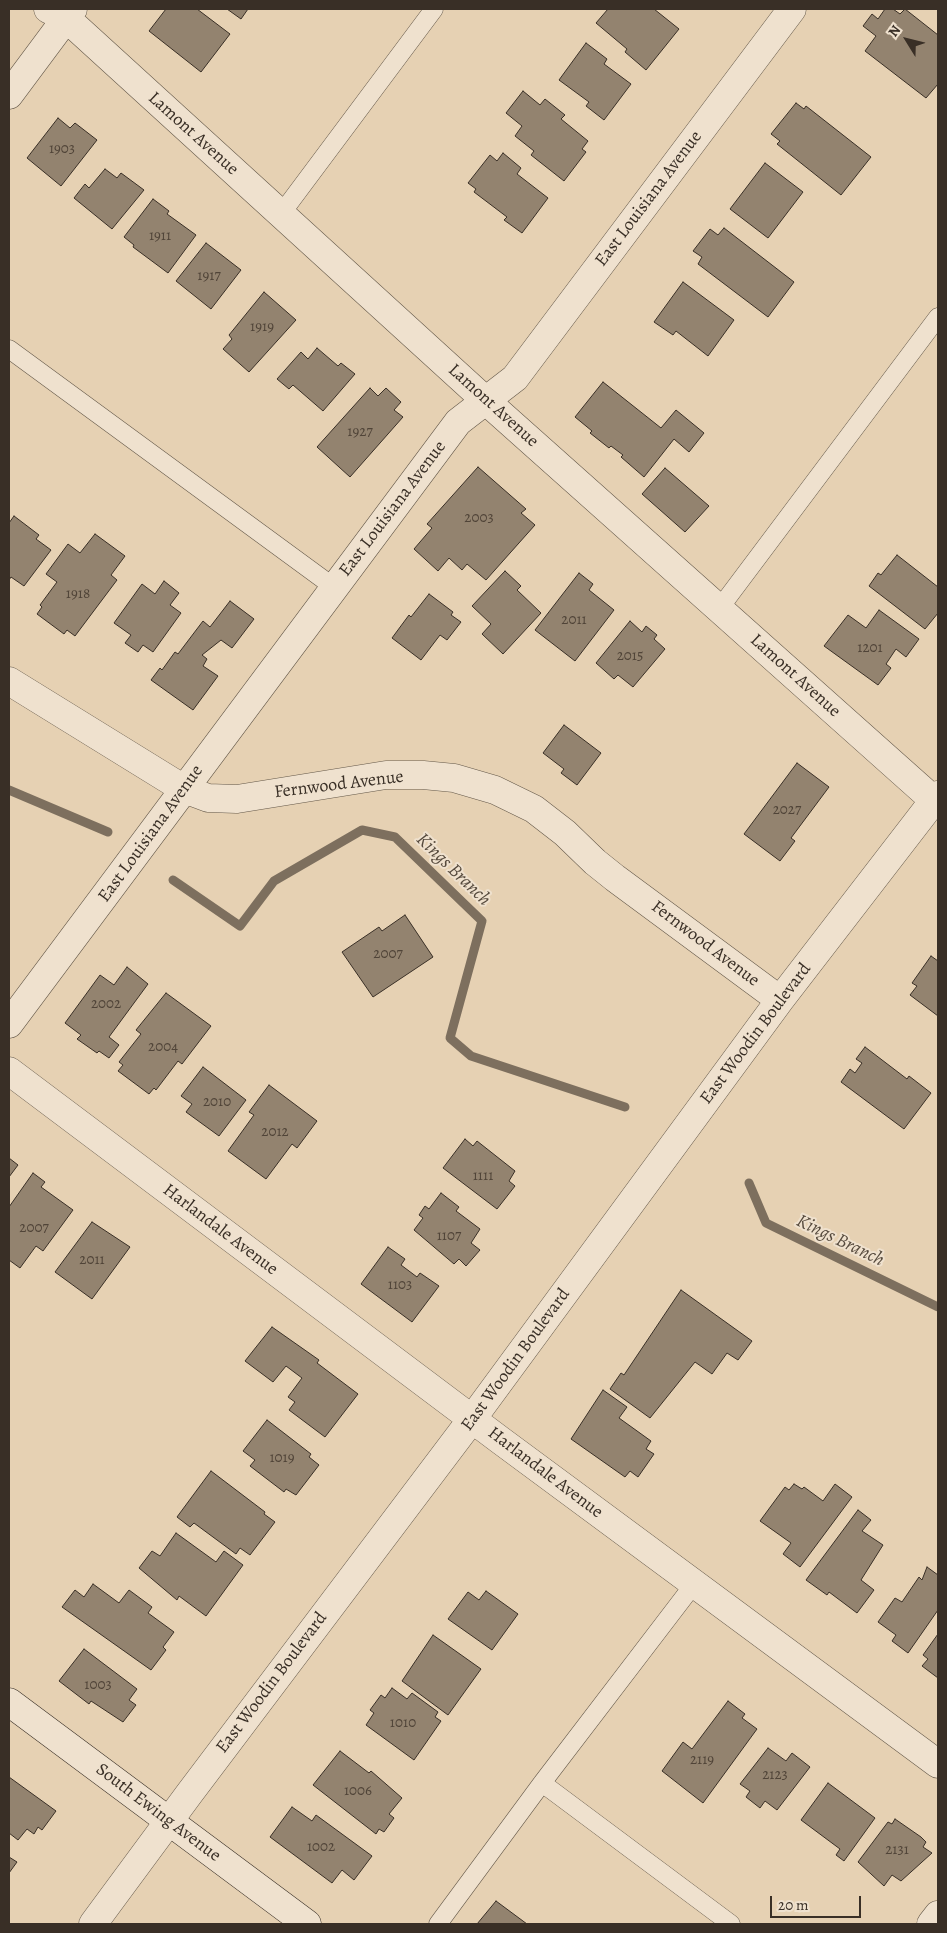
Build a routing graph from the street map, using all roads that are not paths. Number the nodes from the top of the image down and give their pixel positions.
1 (434, 9) edge
2 (792, 9) edge
3 (62, 12) edge
4 (9, 95) edge
5 (281, 214) junction
6 (938, 317) edge
7 (9, 349) edge
8 (485, 400) junction
9 (335, 588) junction
10 (719, 609) junction
11 (9, 681) edge
12 (184, 789) junction
13 (937, 800) edge
14 (780, 1000) junction
15 (9, 1024) edge
16 (9, 1071) edge
17 (472, 1419) junction
18 (694, 1584) junction
19 (9, 1702) edge
20 (938, 1764) edge
21 (542, 1783) junction
22 (169, 1821) junction
23 (938, 1915) edge
24 (94, 1924) edge
25 (306, 1924) edge
26 (438, 1924) edge
27 (731, 1924) edge
28 (931, 1924) edge

1 - 5 lane
2 - 8 street, East Louisiana Avenue
3 - 4 street
3 - 5 street, Lamont Avenue
5 - 8 street, Lamont Avenue
6 - 10 lane
7 - 9 lane
8 - 9 street, East Louisiana Avenue
8 - 10 street, Lamont Avenue
9 - 12 street, East Louisiana Avenue
10 - 13 street, Lamont Avenue
11 - 12 street, Fernwood Avenue
12 - 14 street, Fernwood Avenue
12 - 15 street, East Louisiana Avenue
13 - 14 street, East Woodin Boulevard
14 - 17 street, East Woodin Boulevard
16 - 17 street, Harlandale Avenue
17 - 18 street, Harlandale Avenue
17 - 22 street, East Woodin Boulevard
18 - 20 street, Harlandale Avenue
18 - 21 lane
19 - 22 street, South Ewing Avenue
21 - 26 lane
21 - 27 lane
22 - 24 street, East Woodin Boulevard
22 - 25 street, South Ewing Avenue
23 - 28 street

